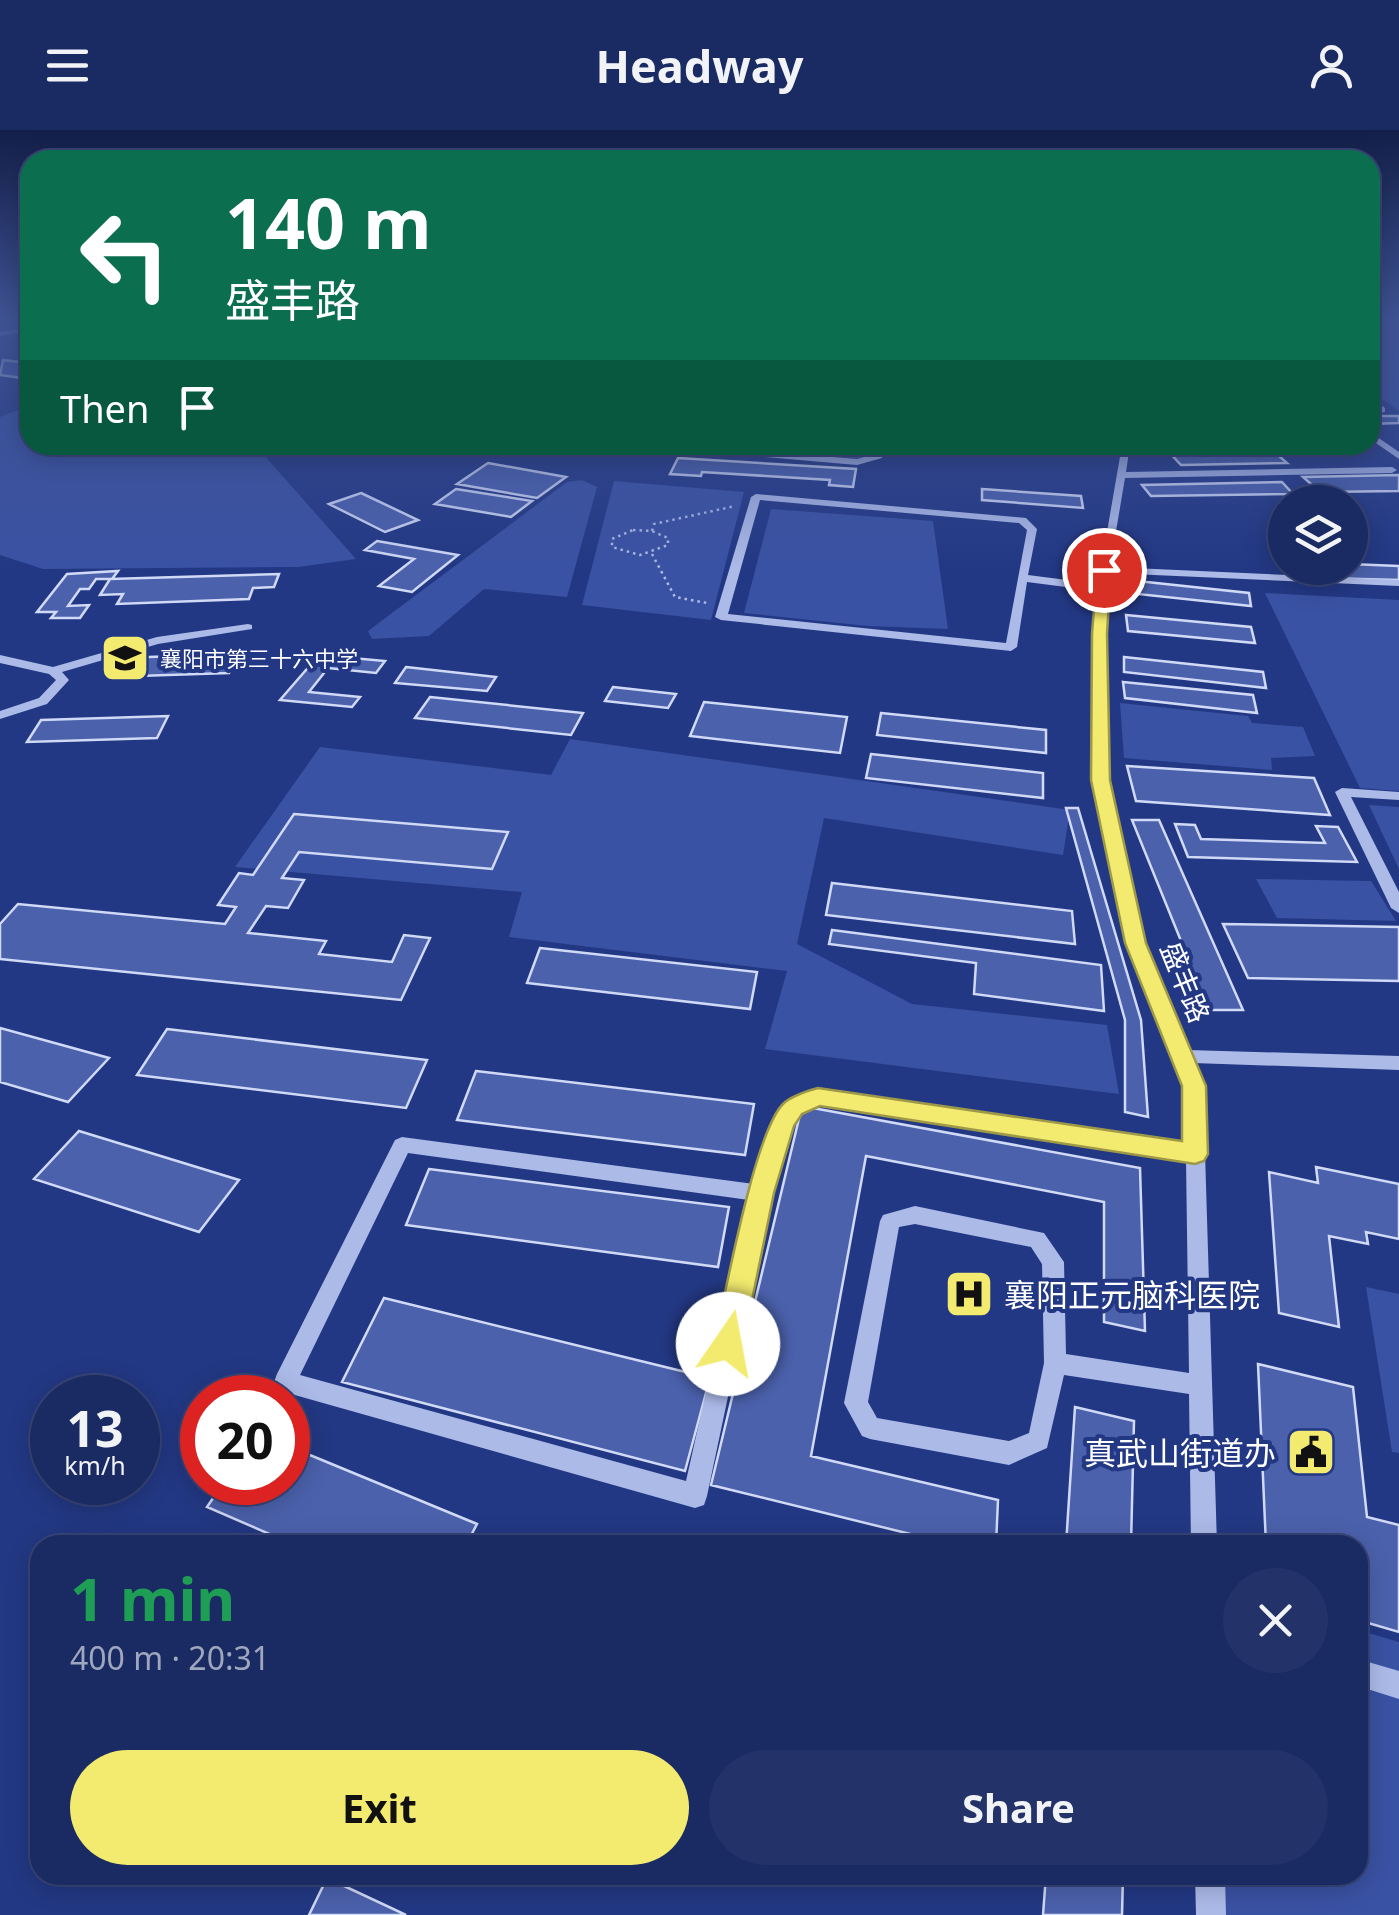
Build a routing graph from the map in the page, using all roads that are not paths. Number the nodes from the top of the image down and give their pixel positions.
1 (800, 455) edge
2 (879, 455) edge
3 (1124, 455) edge
4 (1392, 470) dead end
5 (1120, 475) junction
6 (1022, 578) junction
7 (1104, 579) junction
8 (1399, 583) edge
9 (248, 627) dead end
10 (0, 659) edge
11 (53, 670) junction
12 (0, 715) edge
13 (1399, 796) edge
14 (1399, 908) edge
15 (1182, 1056) junction
16 (1399, 1064) edge
17 (1195, 1154) junction
18 (761, 1193) junction
19 (1055, 1363) junction
20 (1200, 1386) junction
21 (1204, 1535) edge
22 (1368, 1676) edge
23 (1399, 1685) edge
24 (1210, 1885) edge
25 (1211, 1915) edge

1 - 2 street
3 - 5 street, 盛丰路
4 - 5 street
5 - 7 street, 盛丰路
6 - 6 street
6 - 7 street
7 - 8 street
7 - 15 street, 盛丰路
9 - 11 street
10 - 11 street
11 - 12 street
13 - 14 street
15 - 16 street
15 - 17 street, 盛丰路
17 - 18 street
17 - 20 street, 盛丰路
18 - 18 street
19 - 19 street
19 - 20 street
20 - 21 street, 盛丰路
22 - 23 street
24 - 25 street

